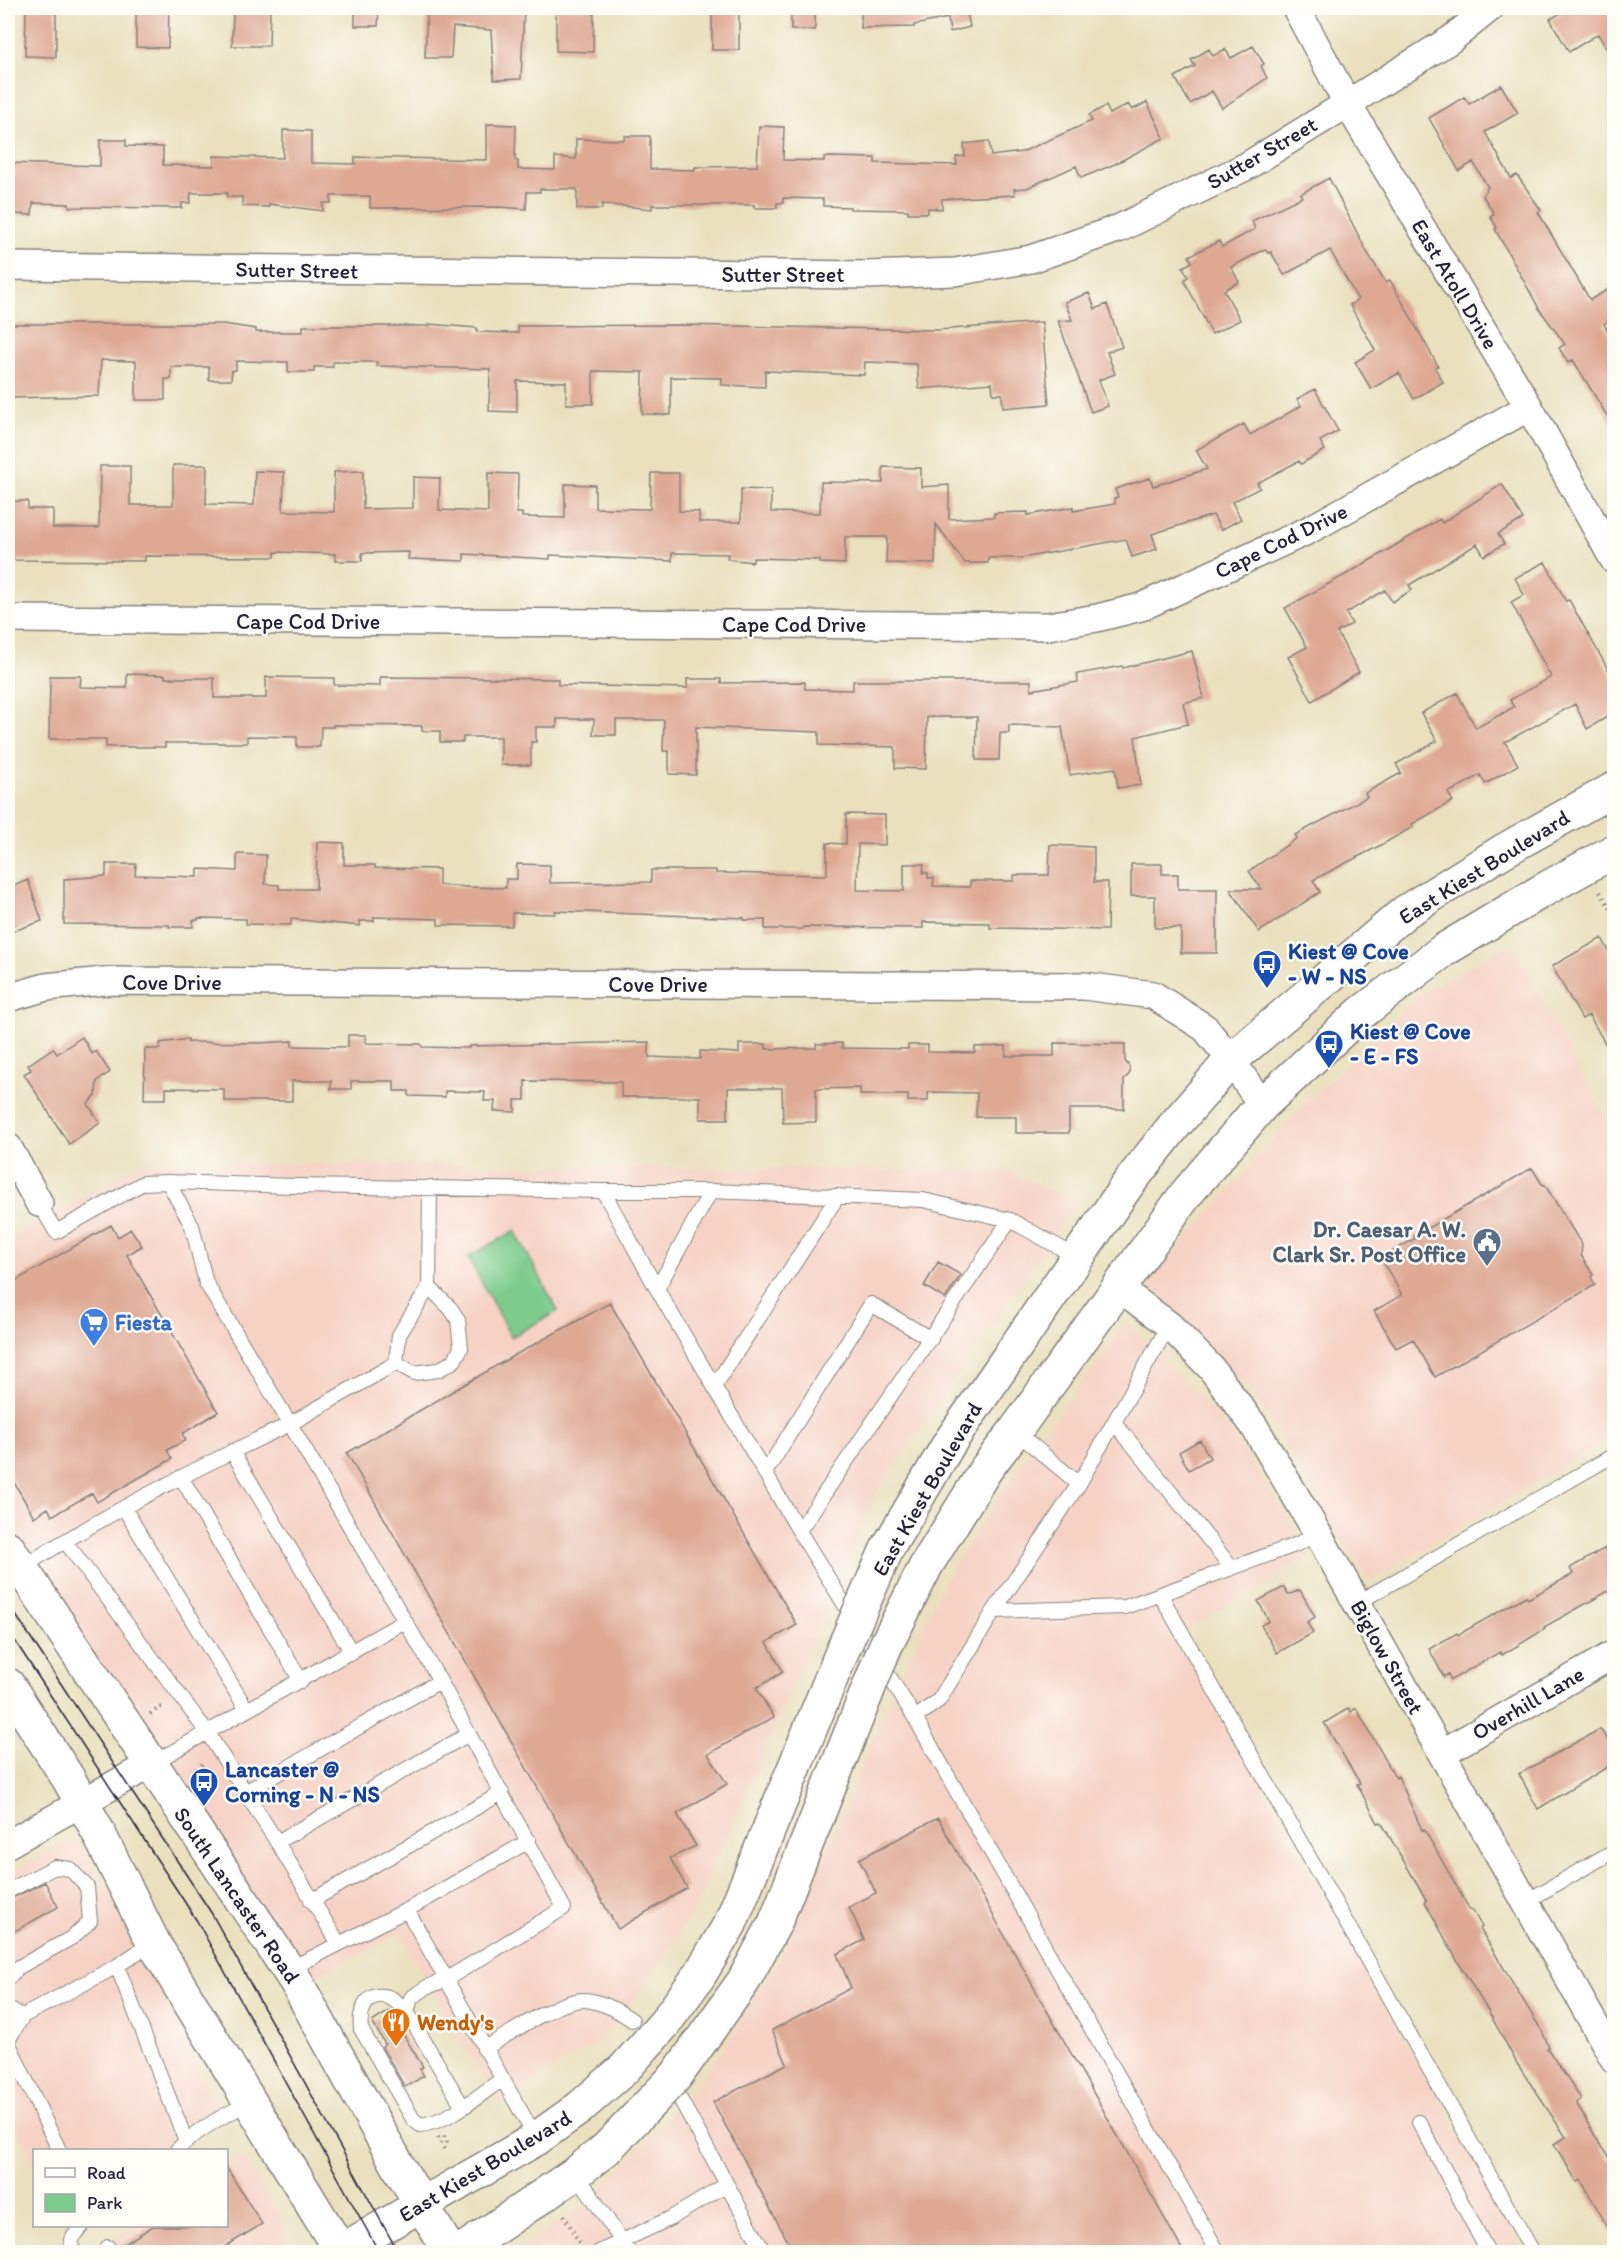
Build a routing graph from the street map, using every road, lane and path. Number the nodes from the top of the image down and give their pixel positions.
1 (1296, 8) edge
2 (1490, 8) edge
3 (1347, 103) junction
4 (8, 266) edge
5 (1529, 407) junction
6 (1614, 560) edge
7 (8, 620) edge
8 (1614, 789) edge
9 (1614, 851) edge
10 (1600, 892) dead end
11 (1614, 914) edge
12 (8, 998) edge
13 (1231, 1060) junction
14 (1262, 1105) junction
15 (8, 1147) edge
16 (168, 1182) junction
17 (430, 1187) junction
18 (603, 1191) junction
19 (711, 1191) junction
20 (838, 1196) junction
21 (39, 1203) joint
22 (1010, 1220) junction
23 (1077, 1257) junction
24 (429, 1287) junction
25 (1119, 1288) junction
26 (657, 1289) junction
27 (1169, 1325) junction
28 (931, 1339) junction
29 (396, 1363) junction
30 (714, 1387) junction
31 (1114, 1422) junction
32 (290, 1424) junction
33 (1015, 1431) junction
34 (232, 1451) junction
35 (1614, 1455) edge
36 (765, 1473) junction
37 (181, 1477) junction
38 (1079, 1484) junction
39 (124, 1508) junction
40 (799, 1531) junction
41 (1318, 1534) junction
42 (65, 1541) junction
43 (14, 1558) edge
44 (1232, 1568) junction
45 (1160, 1594) junction
46 (1357, 1603) junction
47 (994, 1611) junction
48 (405, 1622) junction
49 (352, 1653) junction
50 (1614, 1654) edge
51 (301, 1681) junction
52 (440, 1681) junction
53 (8, 1685) edge
54 (180, 1695) junction
55 (247, 1710) junction
56 (150, 1715) dead end
57 (915, 1718) junction
58 (207, 1732) junction
59 (469, 1734) junction
60 (219, 1752) junction
61 (1442, 1753) junction
62 (151, 1764) junction
63 (189, 1778) dead end
64 (244, 1792) junction
65 (502, 1793) junction
66 (82, 1803) junction
67 (529, 1841) junction
68 (277, 1842) junction
69 (8, 1844) edge
70 (1614, 1851) edge
71 (8, 1891) edge
72 (311, 1901) junction
73 (1525, 1902) junction
74 (407, 1910) junction
75 (153, 1942) junction
76 (339, 1944) junction
77 (117, 1966) junction
78 (288, 1970) junction
79 (8, 1978) edge
80 (445, 1980) junction
81 (8, 2008) edge
82 (407, 2012) junction
83 (23, 2016) junction
84 (632, 2020) dead end
85 (8, 2041) edge
86 (484, 2049) junction
87 (1613, 2053) edge
88 (501, 2080) junction
89 (679, 2097) dead end
90 (251, 2102) junction
91 (463, 2107) junction
92 (1419, 2122) dead end
93 (537, 2139) junction
94 (182, 2146) edge
95 (58, 2149) edge
96 (576, 2174) junction
97 (726, 2185) junction
98 (423, 2205) junction
99 (564, 2215) dead end
100 (81, 2227) edge
101 (625, 2247) edge
102 (340, 2252) edge
103 (74, 2253) edge
104 (450, 2253) edge
105 (460, 2253) edge
106 (584, 2253) edge
107 (599, 2253) edge
108 (764, 2253) edge
109 (1218, 2253) edge
110 (1488, 2253) edge
111 (1533, 2253) edge

1 - 3 street, East Atoll Drive
2 - 3 street, Sutter Street
3 - 4 street, Sutter Street
3 - 5 street, East Atoll Drive
5 - 6 street, East Atoll Drive
5 - 7 street, Cape Cod Drive
8 - 13 main road, East Kiest Boulevard
9 - 14 main road, East Kiest Boulevard
10 - 11 path
12 - 13 street, Cove Drive
13 - 14 street, Cove Drive
13 - 23 main road, East Kiest Boulevard
14 - 25 main road, East Kiest Boulevard
15 - 21 street
16 - 17 lane
16 - 21 lane
16 - 32 lane
17 - 18 lane
17 - 24 lane
18 - 19 lane
18 - 26 lane
19 - 20 lane
19 - 26 lane
20 - 22 lane
20 - 30 lane
22 - 23 lane
22 - 28 lane
23 - 25 main road
23 - 93 main road, East Kiest Boulevard, bridge
24 - 29 lane
24 - 29 lane
25 - 27 street, Biglow Street
25 - 33 main road, East Kiest Boulevard
26 - 30 lane
27 - 31 lane
27 - 41 street, Biglow Street
28 - 36 lane
28 - 40 lane
29 - 32 lane
30 - 36 lane
31 - 38 lane
31 - 44 lane
32 - 34 lane
32 - 48 lane
33 - 38 lane
33 - 96 main road, East Kiest Boulevard, bridge
34 - 37 lane
34 - 49 lane
35 - 46 lane
36 - 40 lane
37 - 39 lane
37 - 51 lane
38 - 47 lane
39 - 42 lane
39 - 55 lane
40 - 57 lane
41 - 44 lane
41 - 46 street, Biglow Street
42 - 43 lane
42 - 54 lane
43 - 62 main road, South Lancaster Road
44 - 45 lane
45 - 47 lane
45 - 111 lane
46 - 61 street, Biglow Street
47 - 57 lane
48 - 49 lane
48 - 52 lane
49 - 51 lane
50 - 61 street, Overhill Lane
51 - 55 lane
52 - 59 lane
52 - 64 lane
53 - 66 main road
54 - 56 path
54 - 58 lane
55 - 58 lane
57 - 109 lane
58 - 60 lane
58 - 62 lane
59 - 65 lane
59 - 68 lane
60 - 63 path
60 - 64 lane
61 - 73 street, Biglow Street
62 - 66 street
62 - 78 main road, South Lancaster Road
64 - 68 lane
65 - 67 lane
65 - 72 lane
66 - 69 street
66 - 75 main road
67 - 74 lane
67 - 80 lane
68 - 72 lane
70 - 73 lane
71 - 79 lane
72 - 76 lane
73 - 87 street, Biglow Street
74 - 76 lane
74 - 80 lane
75 - 77 lane
75 - 90 main road
76 - 78 lane
77 - 83 lane
77 - 94 lane
78 - 98 main road, South Lancaster Road
80 - 82 lane
80 - 86 lane
81 - 83 lane
82 - 91 lane
82 - 91 lane
83 - 85 lane
84 - 86 lane
85 - 95 lane
86 - 88 lane
88 - 91 lane
88 - 93 lane
89 - 97 lane
90 - 94 lane
90 - 102 main road
92 - 110 lane
93 - 98 main road, East Kiest Boulevard
96 - 101 lane
96 - 105 main road, East Kiest Boulevard
97 - 101 lane
97 - 108 lane
98 - 102 main road, East Kiest Boulevard
98 - 104 main road, South Lancaster Road
99 - 106 path
100 - 103 lane
101 - 107 lane

